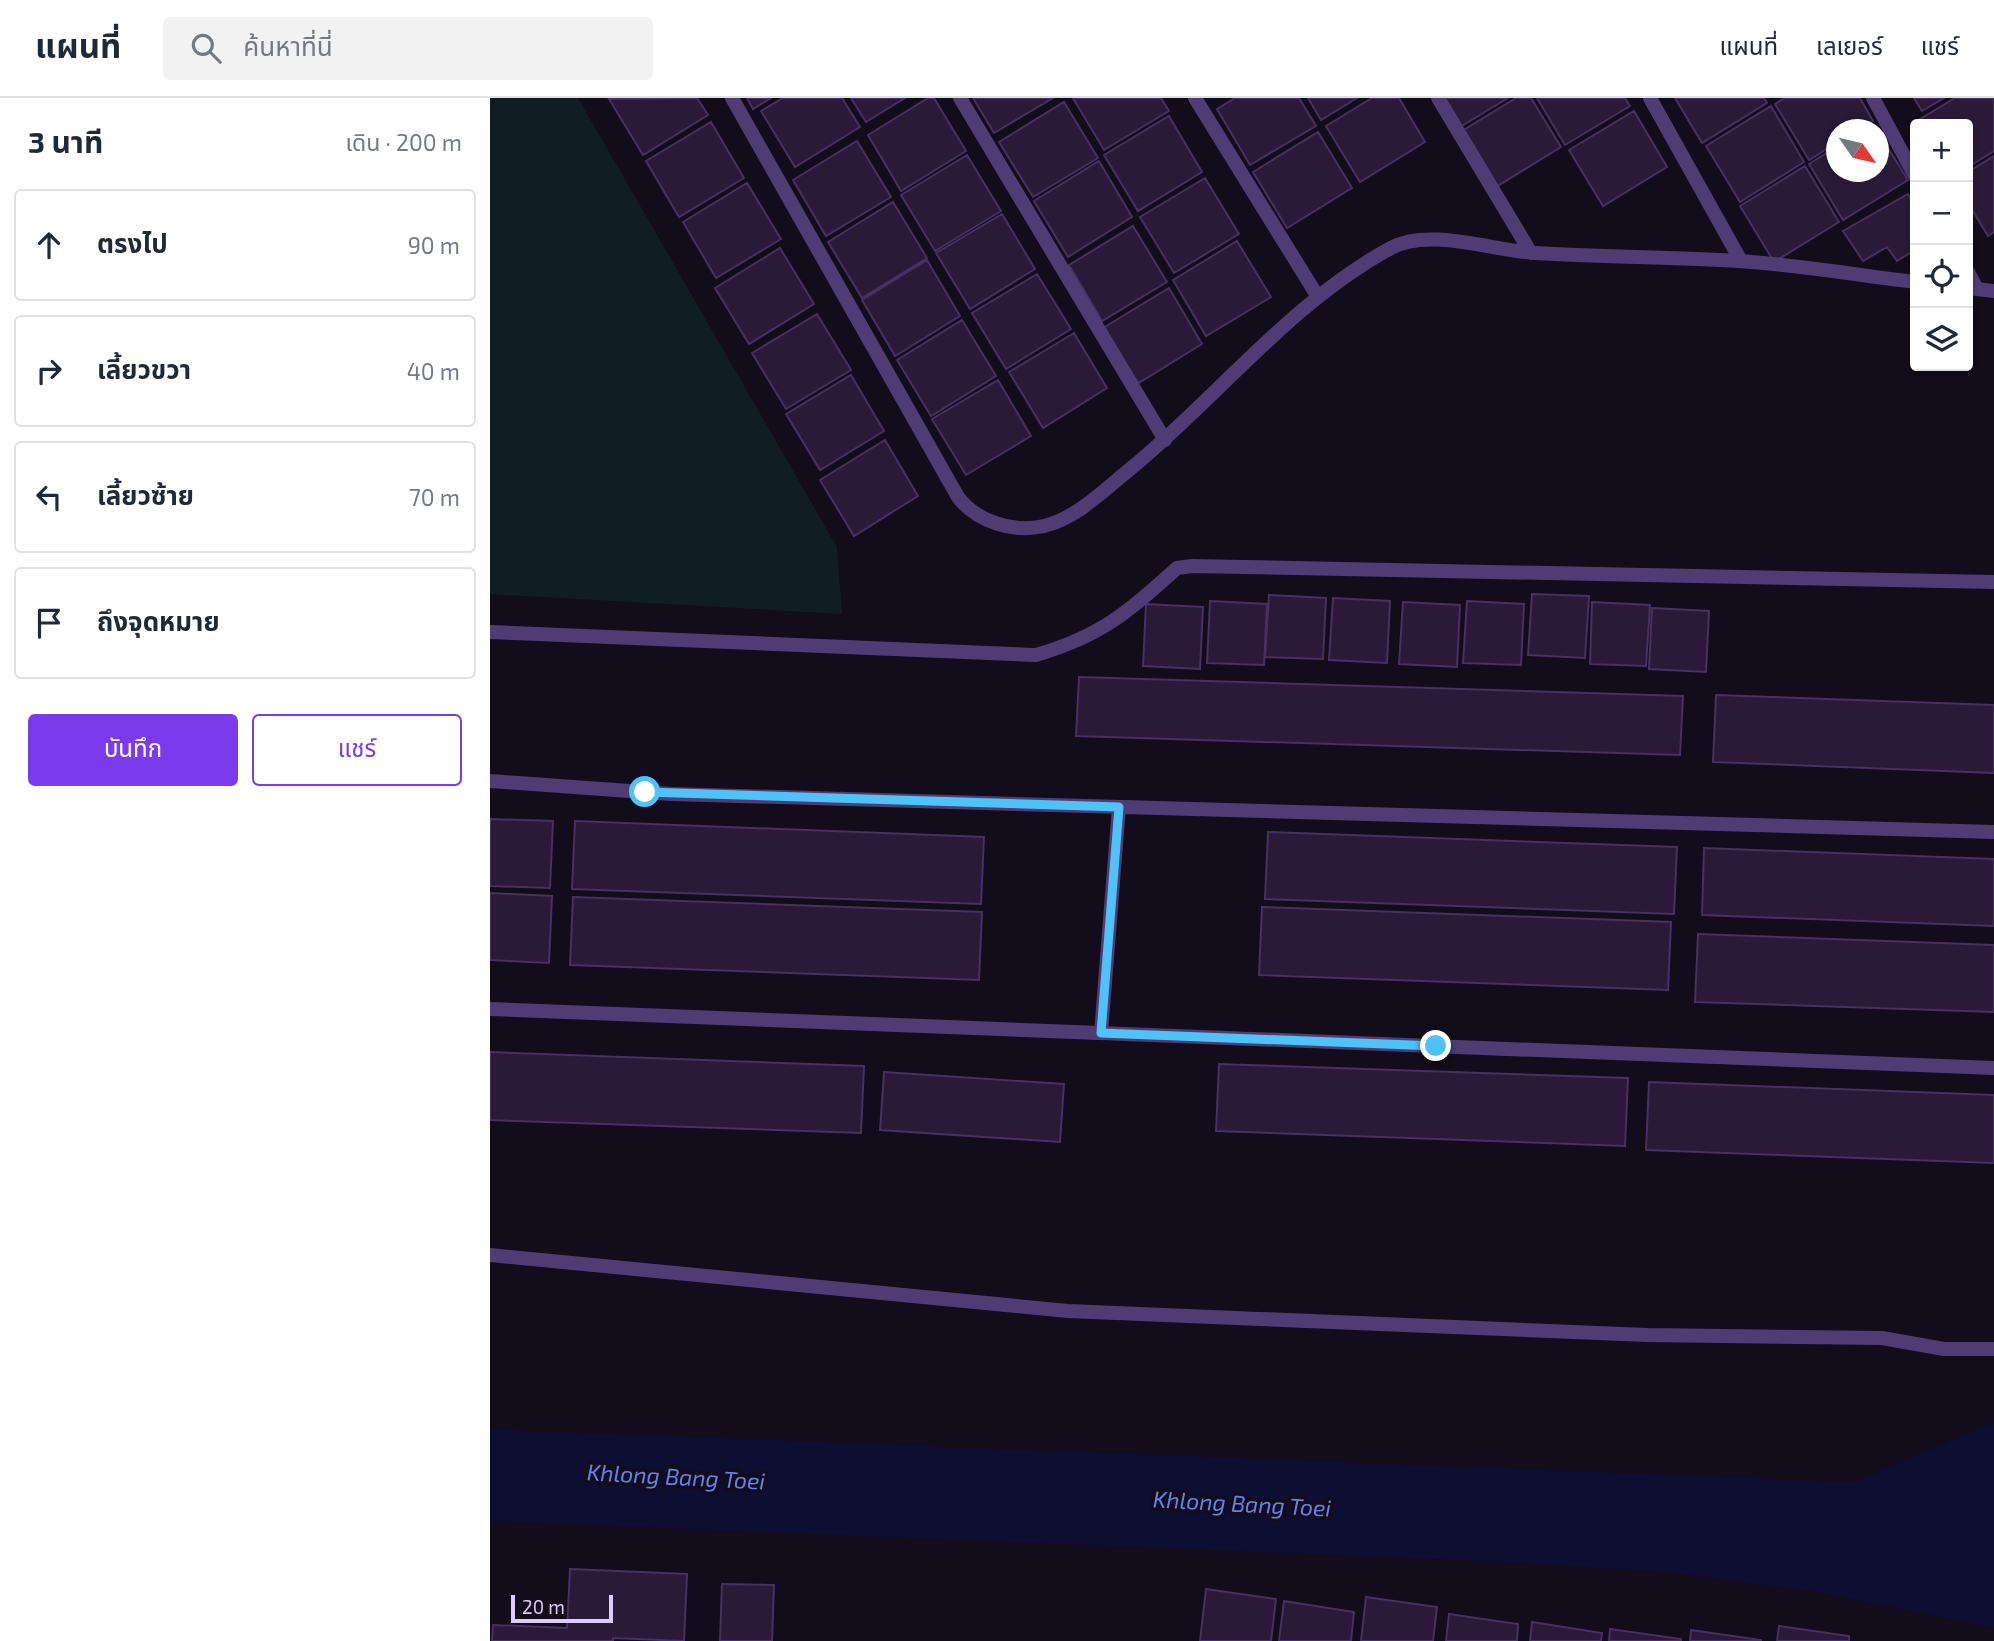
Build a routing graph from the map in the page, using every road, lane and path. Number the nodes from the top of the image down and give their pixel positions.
1 (732, 98) edge
2 (960, 98) edge
3 (1195, 98) edge
4 (1438, 98) edge
5 (1650, 98) edge
6 (1873, 98) edge
7 (1910, 167) edge
8 (1531, 253) junction
9 (1741, 261) junction
10 (1910, 281) edge
11 (1973, 288) edge
12 (1994, 291) edge
13 (1318, 297) junction
14 (1165, 440) junction
15 (1994, 582) edge
16 (490, 632) edge
17 (490, 782) edge
18 (1119, 807) junction
19 (1994, 832) edge
20 (490, 1009) edge
21 (1101, 1033) junction
22 (1994, 1068) edge
23 (490, 1255) edge
24 (1994, 1349) edge

1 - 14 street
2 - 14 street
3 - 13 street
4 - 8 street
5 - 9 street
6 - 7 street
8 - 9 street
8 - 13 street
9 - 10 street
11 - 12 street
13 - 14 street
15 - 16 street
17 - 18 street
18 - 19 street
18 - 21 street
20 - 21 street
21 - 22 street
23 - 24 street

